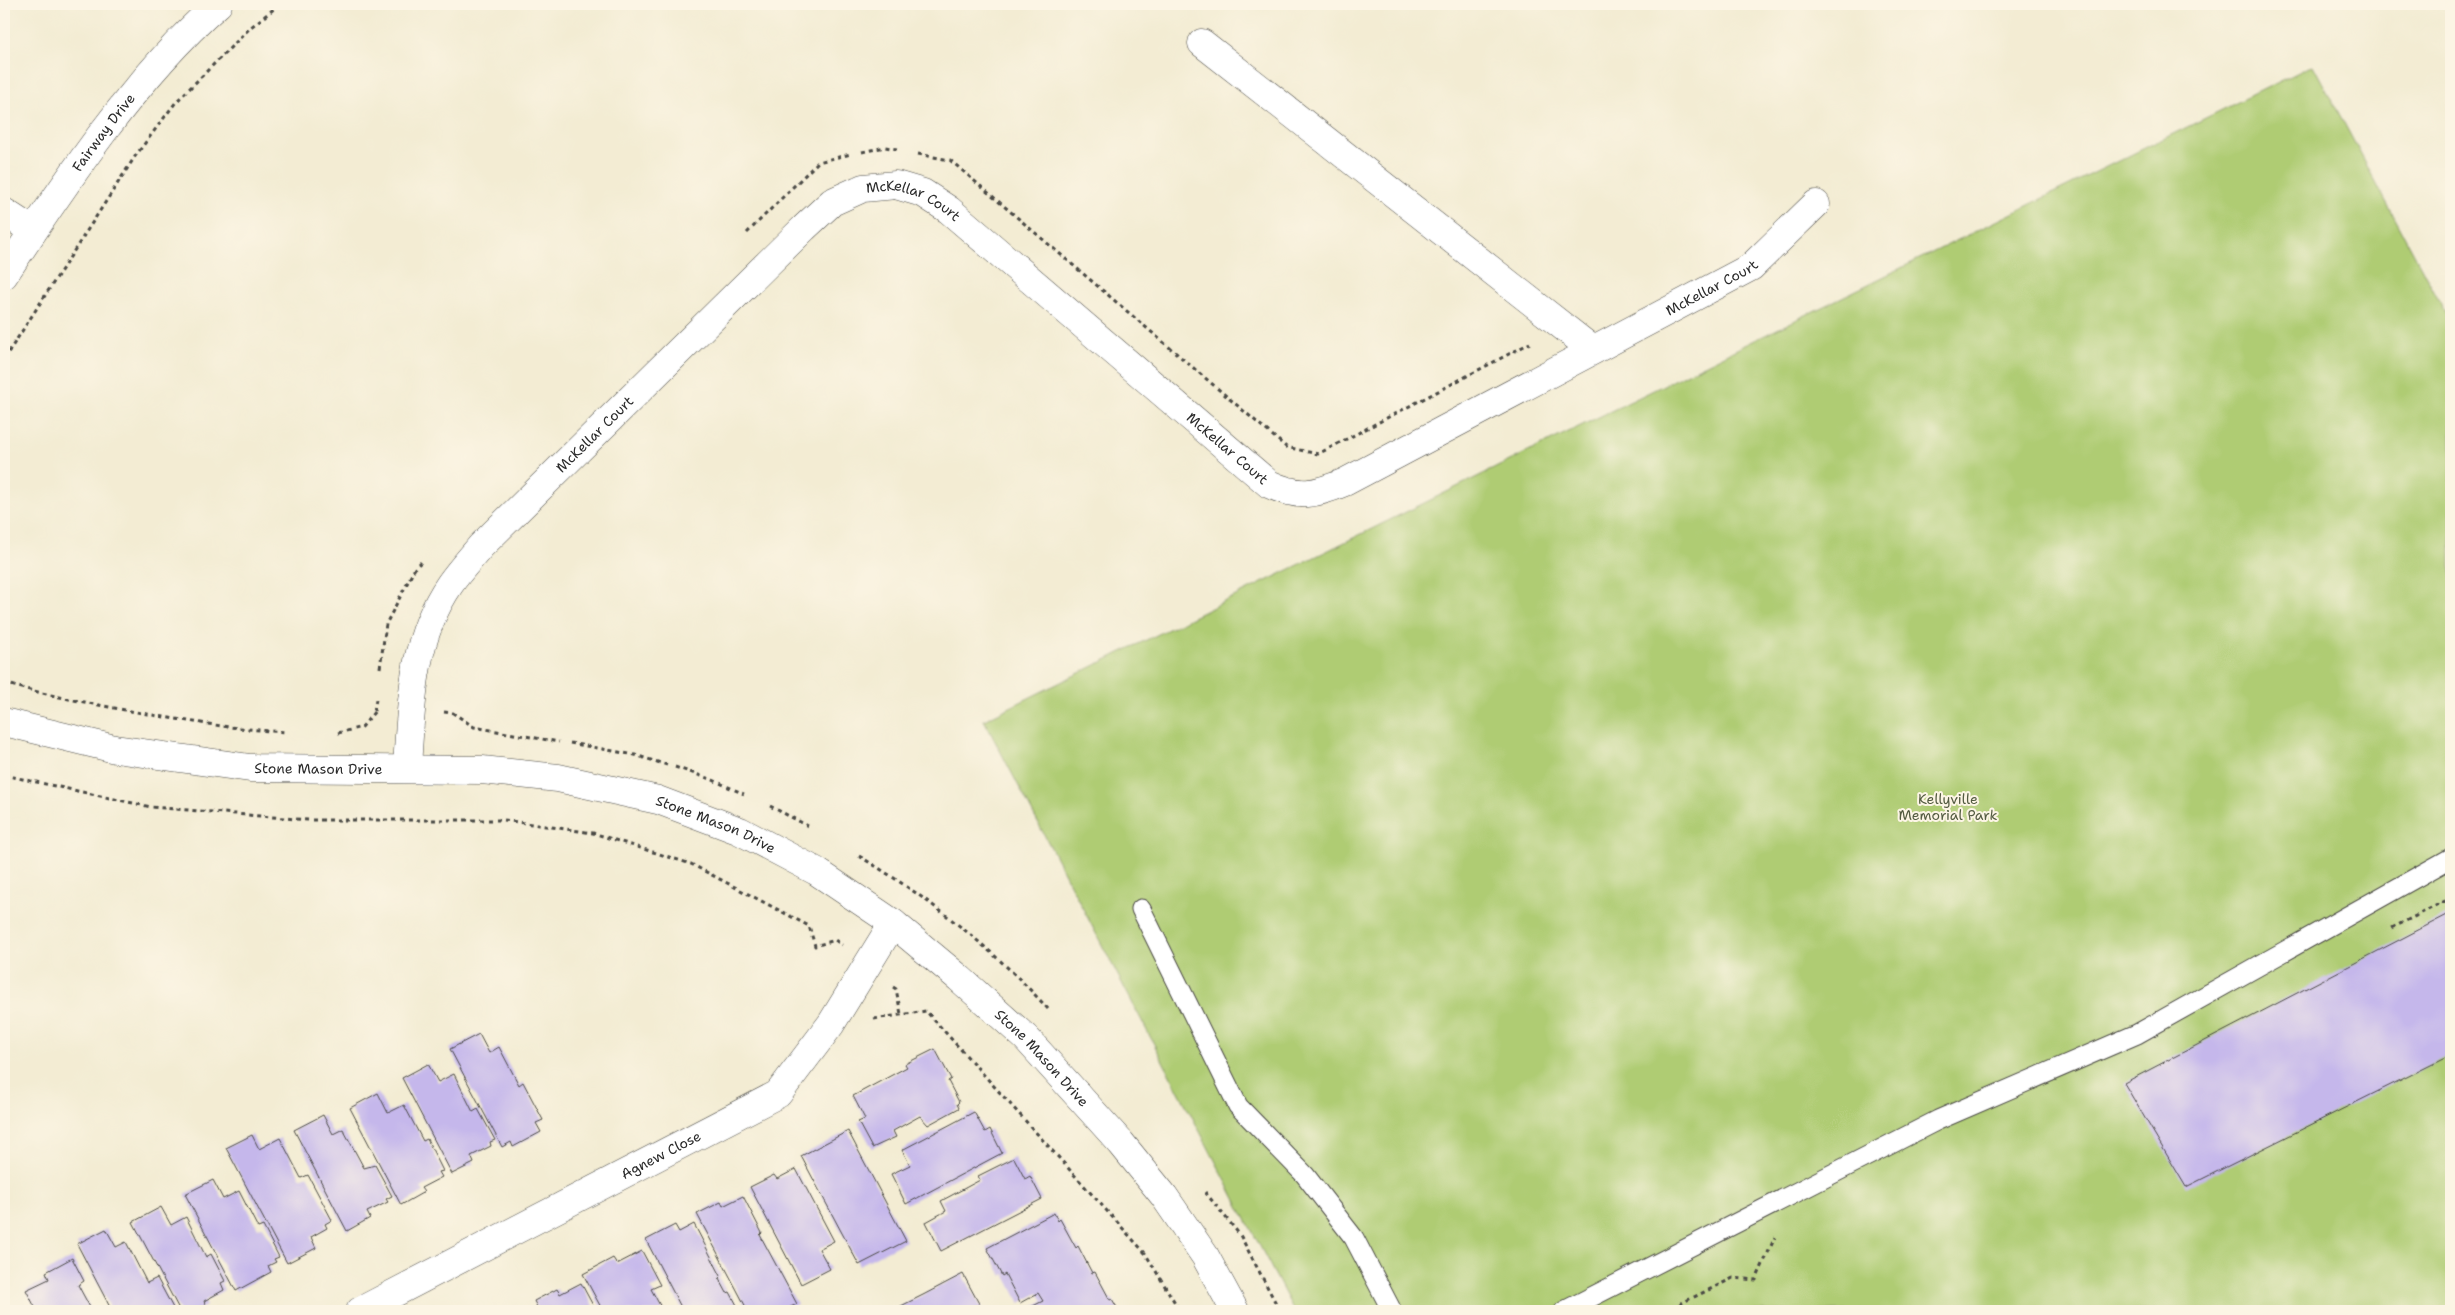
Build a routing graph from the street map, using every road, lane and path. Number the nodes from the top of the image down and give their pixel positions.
1 (218, 4) edge
2 (280, 4) edge
3 (1202, 43) dead end
4 (903, 150) dead end
5 (912, 152) dead end
6 (1816, 204) dead end
7 (4, 212) edge
8 (33, 231) junction
9 (741, 239) dead end
10 (4, 274) edge
11 (1562, 326) junction
12 (1592, 350) junction
13 (4, 359) edge
14 (422, 561) dead end
15 (379, 672) dead end
16 (4, 683) edge
17 (376, 692) dead end
18 (411, 708) junction
19 (374, 711) junction
20 (4, 722) edge
21 (294, 732) dead end
22 (330, 734) dead end
23 (408, 768) junction
24 (4, 775) edge
25 (747, 795) dead end
26 (764, 803) dead end
27 (814, 829) dead end
28 (855, 854) dead end
29 (2451, 858) edge
30 (1141, 910) dead end
31 (893, 923) junction
32 (867, 966) junction
33 (901, 1014) junction
34 (1056, 1017) dead end
35 (869, 1026) dead end
36 (1201, 1186) dead end
37 (360, 1311) edge
38 (1180, 1311) edge
39 (1235, 1311) edge
40 (1280, 1311) edge
41 (1392, 1311) edge
42 (1564, 1311) edge

1 - 8 street, Fairway Drive
2 - 13 path
3 - 11 street
4 - 9 path
5 - 11 path
6 - 12 street, McKellar Court
7 - 8 street
8 - 10 street, Fairway Drive
11 - 12 street
12 - 18 street, McKellar Court
14 - 15 path
16 - 21 path
17 - 19 path
18 - 19 path
18 - 23 street, McKellar Court
18 - 25 path
19 - 22 path
20 - 23 street, Stone Mason Drive
23 - 31 street, Stone Mason Drive
24 - 32 path
26 - 27 path
28 - 34 path
29 - 42 lane
30 - 41 lane
31 - 32 street, Agnew Close
31 - 39 street, Stone Mason Drive
32 - 33 path
32 - 37 street, Agnew Close
33 - 35 path
33 - 38 path
36 - 40 path

